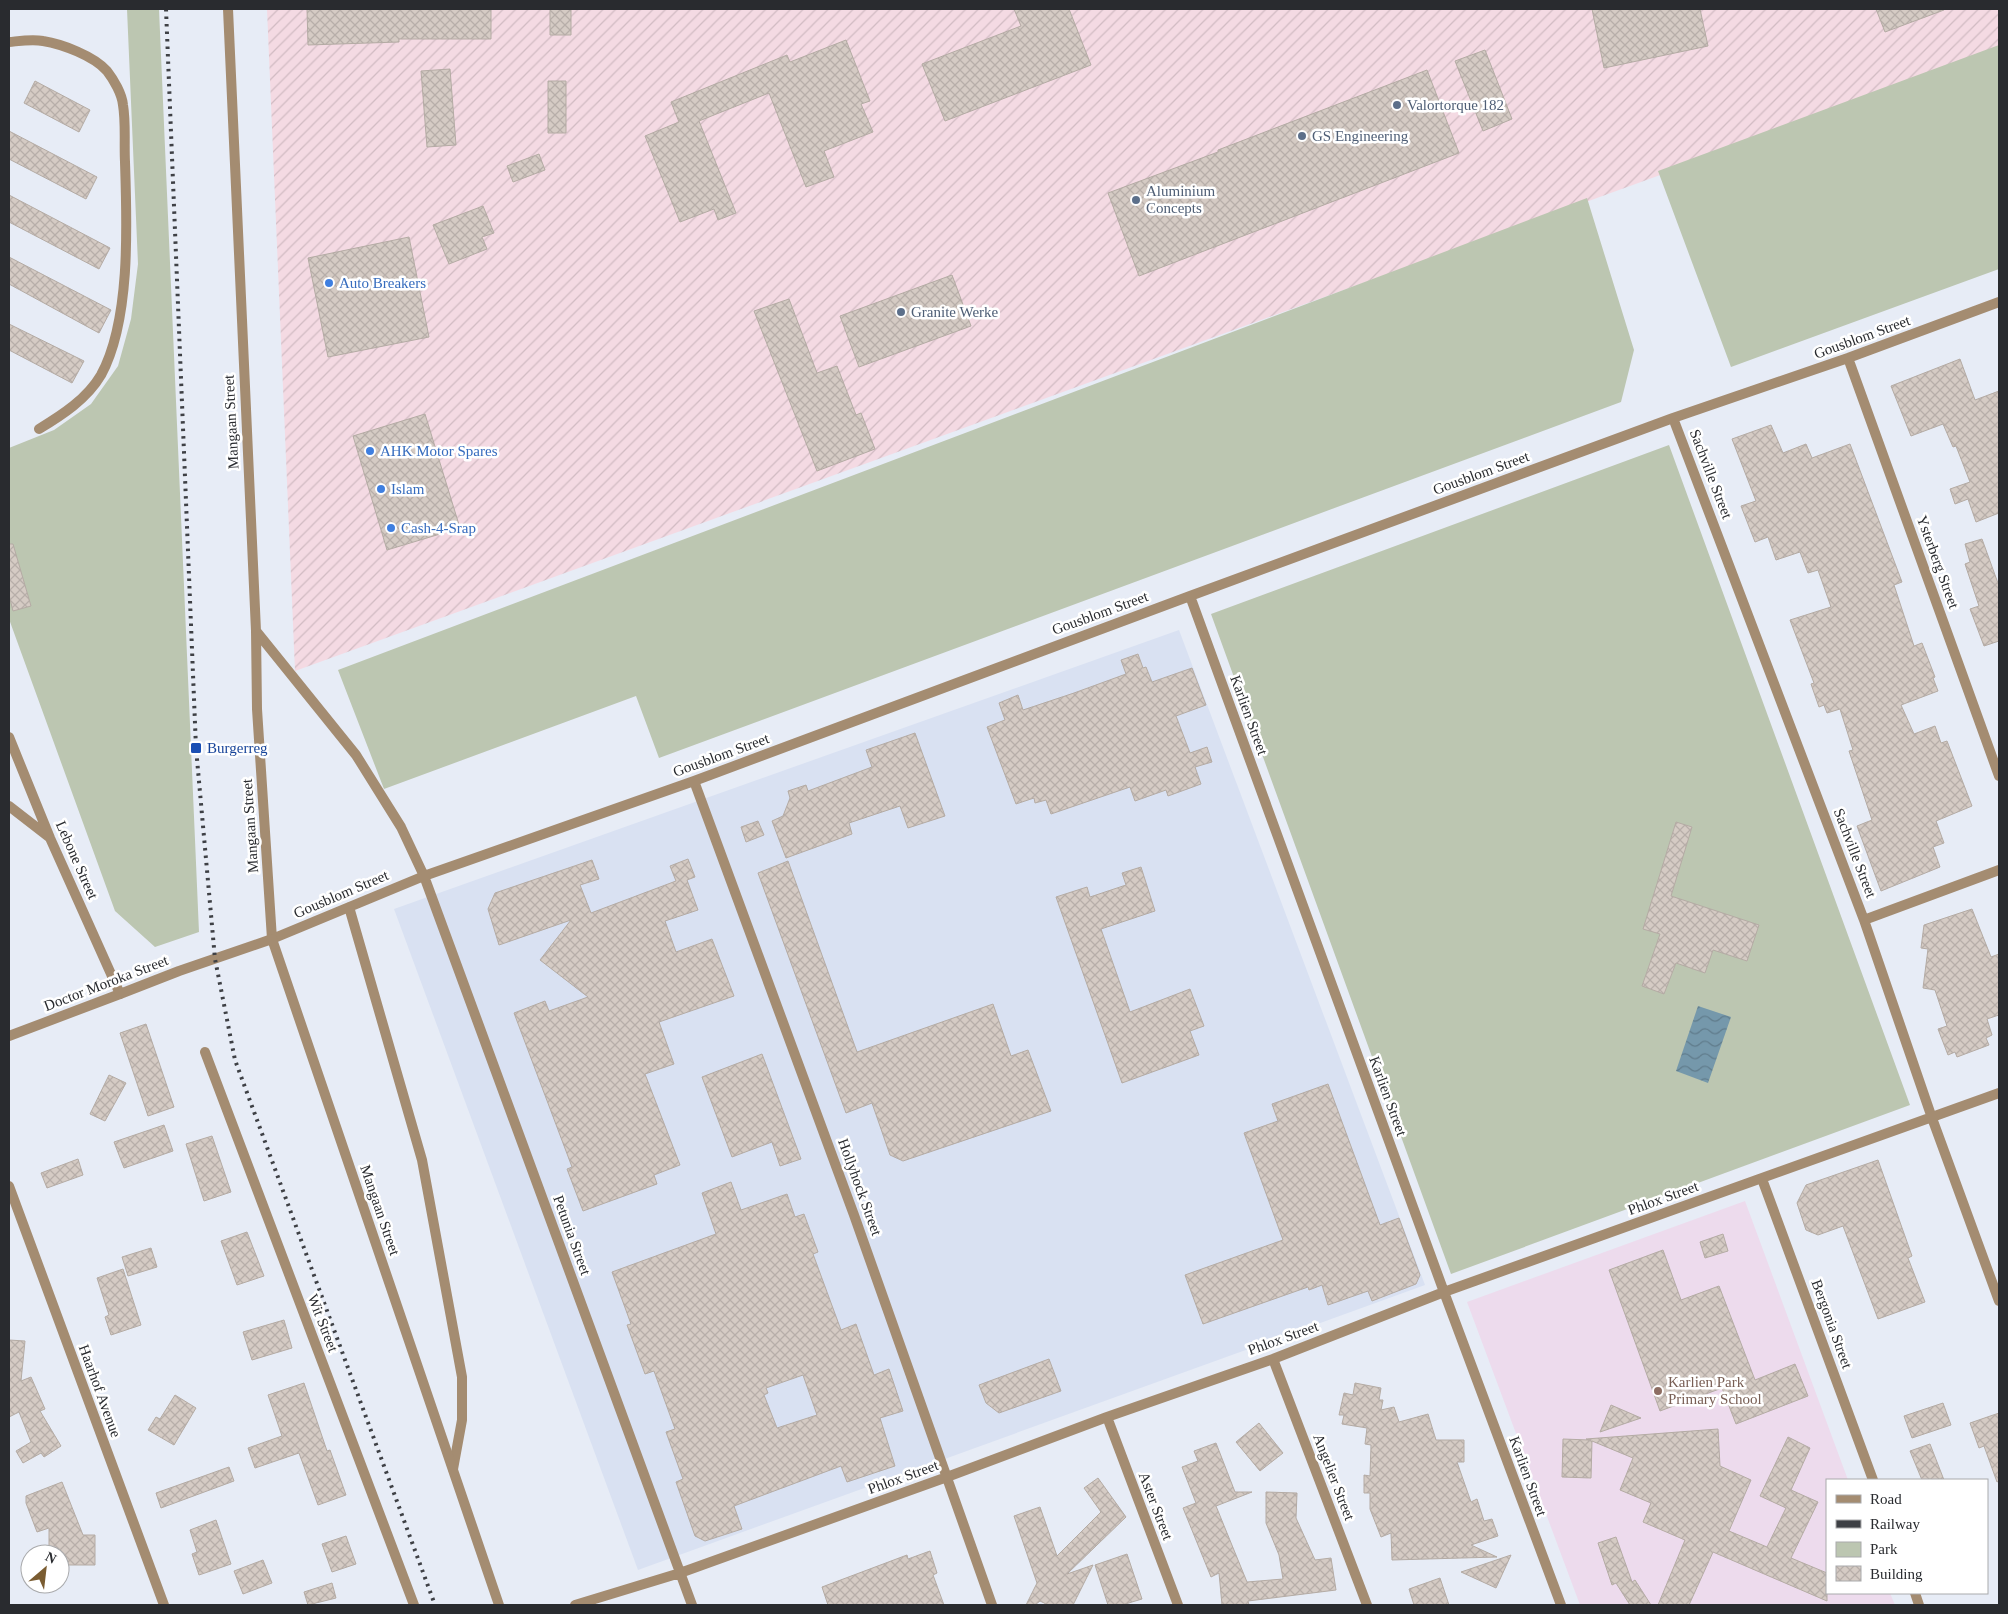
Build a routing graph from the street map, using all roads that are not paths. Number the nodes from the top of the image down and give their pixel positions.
1 (228, 9) edge
2 (9, 42) edge
3 (1999, 302) edge
4 (1848, 358) junction
5 (1673, 418) junction
6 (39, 429) dead end
7 (1190, 596) junction
8 (256, 631) junction
9 (9, 737) edge
10 (11, 749) edge
11 (1999, 776) edge
12 (694, 781) junction
13 (9, 806) edge
14 (50, 838) junction
15 (1999, 870) edge
16 (424, 876) junction
17 (349, 907) junction
18 (1864, 920) junction
19 (272, 939) junction
20 (215, 959) joint
21 (120, 994) junction
22 (9, 1036) edge
23 (205, 1052) dead end
24 (1999, 1093) edge
25 (1932, 1118) junction
26 (1762, 1178) junction
27 (9, 1186) edge
28 (1444, 1292) junction
29 (1999, 1301) edge
30 (1273, 1359) junction
31 (1107, 1417) junction
32 (453, 1469) junction
33 (947, 1477) junction
34 (1873, 1479) edge
35 (680, 1573) junction
36 (164, 1605) edge
37 (414, 1605) edge
38 (500, 1605) edge
39 (575, 1605) edge
40 (692, 1605) edge
41 (992, 1605) edge
42 (1178, 1605) edge
43 (1367, 1605) edge
44 (1561, 1605) edge

1 - 8 street, Mangaan Street
2 - 6 street
3 - 4 street, Gousblom Street
4 - 5 street, Gousblom Street
4 - 11 street, Ysterberg Street
5 - 7 street, Gousblom Street
5 - 18 street, Sachville Street
7 - 12 street, Gousblom Street
7 - 28 street, Karlien Street
8 - 16 street, Petunia Street
8 - 19 street, Mangaan Street
9 - 10 street, Lebone Street
10 - 14 street, Lebone Street
12 - 16 street, Gousblom Street
12 - 33 street, Hollyhock Street
13 - 14 street
14 - 21 street, Lebone Street
15 - 18 street
16 - 17 street, Gousblom Street
16 - 35 street, Petunia Street
17 - 19 street, Gousblom Street
17 - 32 street
18 - 25 street, Sachville Street
19 - 20 street, Gousblom Street
19 - 32 street, Mangaan Street
20 - 21 street, Doctor Moroka Street
21 - 22 street, Doctor Moroka Street
23 - 37 street, Wit Street
24 - 25 street, Phlox Street
25 - 26 street, Phlox Street
25 - 29 street, Sachville Street
26 - 28 street, Phlox Street
26 - 34 street, Bergonia Street
27 - 36 street, Haarhof Avenue
28 - 30 street, Phlox Street
28 - 44 street, Karlien Street
30 - 31 street, Phlox Street
30 - 43 street, Angelier Street
31 - 33 street, Phlox Street
31 - 42 street, Aster Street
32 - 38 street, Mangaan Street
33 - 35 street, Phlox Street
33 - 41 street, Hollyhock Street
35 - 39 street, Phlox Street
35 - 40 street, Petunia Street

